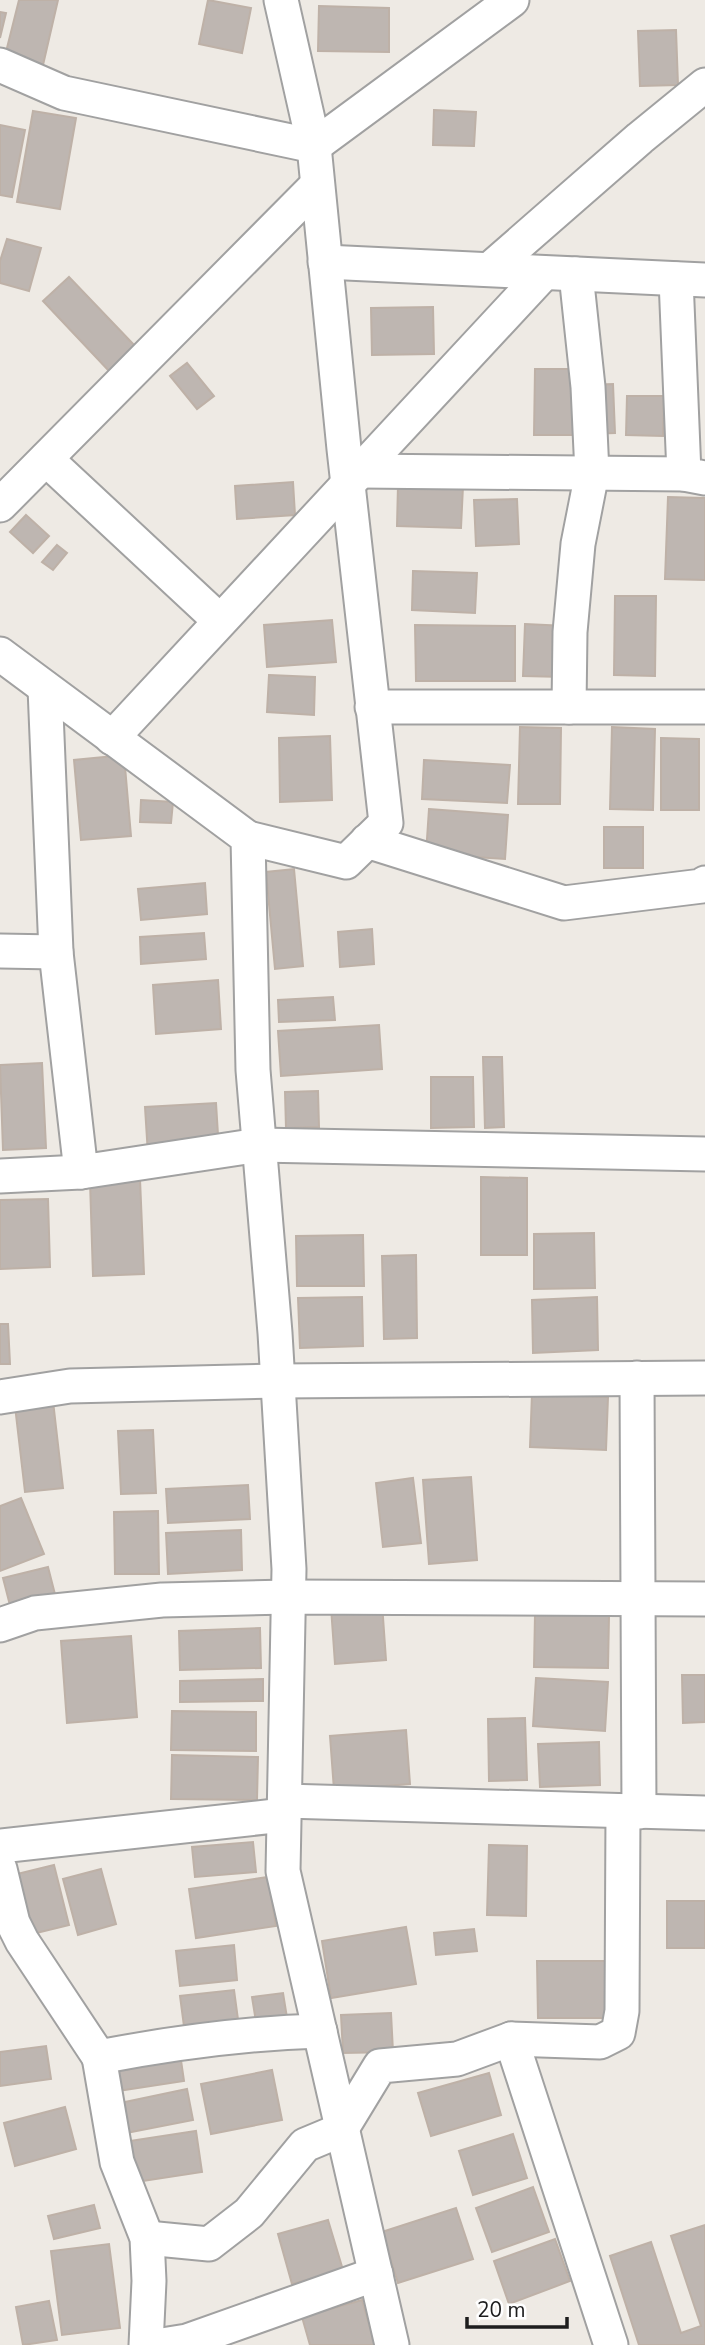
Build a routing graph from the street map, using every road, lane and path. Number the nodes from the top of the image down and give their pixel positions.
1 (281, 0) edge
2 (512, 0) edge
3 (0, 65) edge
4 (705, 85) edge
5 (314, 146) junction
6 (317, 185) junction
7 (325, 262) junction
8 (490, 270) junction
9 (560, 273) junction
10 (691, 279) edge
11 (46, 459) junction
12 (592, 473) junction
13 (695, 476) edge
14 (354, 477) junction
15 (0, 505) edge
16 (220, 621) junction
17 (0, 654) edge
18 (44, 688) junction
19 (372, 706) junction
20 (569, 707) junction
21 (705, 707) edge
22 (112, 738) junction
23 (248, 838) junction
24 (368, 841) junction
25 (705, 883) edge
26 (0, 951) edge
27 (56, 952) junction
28 (259, 1145) junction
29 (705, 1154) edge
30 (81, 1172) junction
31 (0, 1176) edge
32 (637, 1378) junction
33 (705, 1378) edge
34 (278, 1381) junction
35 (0, 1396) edge
36 (288, 1597) junction
37 (638, 1598) junction
38 (705, 1599) edge
39 (0, 1625) edge
40 (284, 1808) junction
41 (631, 1812) junction
42 (705, 1814) edge
43 (0, 1846) edge
44 (0, 1869) edge
45 (320, 2031) junction
46 (511, 2039) junction
47 (99, 2057) junction
48 (341, 2130) junction
49 (147, 2238) junction
50 (376, 2274) junction
51 (146, 2345) edge
52 (162, 2345) edge
53 (392, 2345) edge
54 (611, 2345) edge

1 - 5 street
2 - 5 street
3 - 5 street
4 - 8 street
5 - 6 street
6 - 7 street
6 - 11 street
7 - 8 street
7 - 14 street
8 - 9 street
9 - 10 street
9 - 12 street
9 - 14 street
10 - 13 street
11 - 15 street
11 - 16 street
12 - 13 street
12 - 14 street
12 - 20 street
14 - 16 street
14 - 19 street
16 - 22 street
17 - 18 street
18 - 22 street
18 - 27 street
19 - 20 street
19 - 24 street
20 - 21 street
22 - 23 street
23 - 24 street
23 - 28 street
24 - 25 street
26 - 27 street
27 - 30 street
28 - 29 street
28 - 30 street
28 - 34 street
30 - 31 street
32 - 33 street
32 - 34 street
32 - 37 street
34 - 35 street
34 - 36 street
36 - 37 street
36 - 39 street
36 - 40 street
37 - 38 street
37 - 41 street
40 - 41 street
40 - 43 street
40 - 45 street
41 - 42 street
41 - 46 street
44 - 47 street
45 - 47 street
45 - 48 street
46 - 48 street
46 - 54 street
47 - 49 street
48 - 49 street
48 - 50 street
49 - 51 street
50 - 52 street
50 - 53 street

